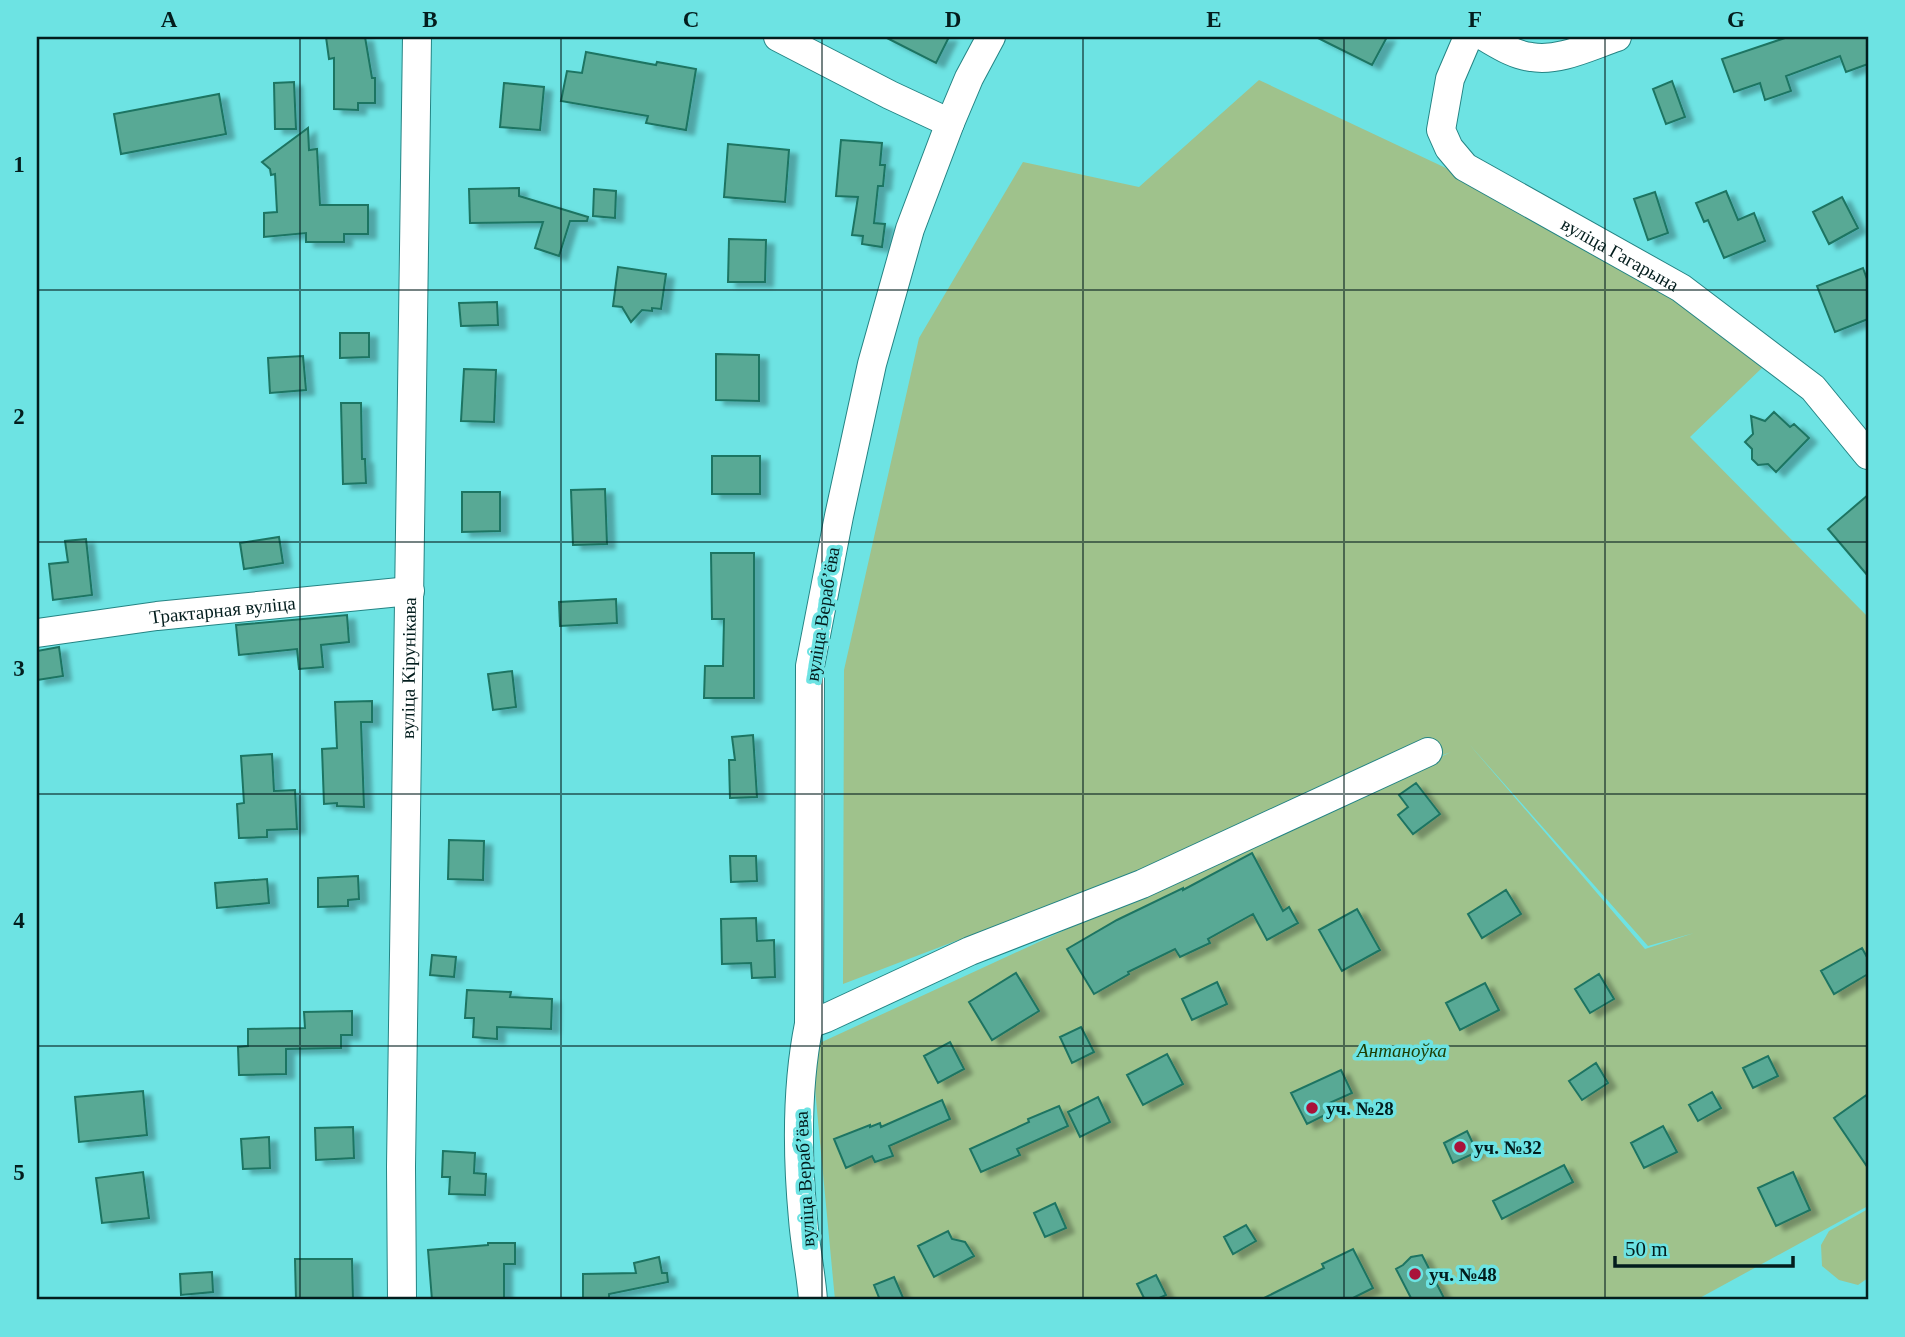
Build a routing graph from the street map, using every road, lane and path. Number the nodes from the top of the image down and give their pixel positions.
1 (417, 37) edge
2 (778, 37) edge
3 (991, 37) edge
4 (1468, 37) edge
5 (1485, 37) edge
6 (1617, 37) edge
7 (950, 123) junction
8 (1868, 455) edge
9 (410, 591) junction
10 (37, 633) edge
11 (1427, 752) dead end
12 (808, 1024) junction
13 (402, 1300) edge
14 (813, 1300) edge

1 - 9 street, вуліца Кірунікава
2 - 7 street
3 - 7 street, вуліца Верабʼёва
4 - 8 street, вуліца Гагарына
5 - 6 street
7 - 12 street, вуліца Верабʼёва
9 - 10 street, Трактарная вуліца
9 - 13 street, вуліца Кірунікава
11 - 12 street
12 - 14 street, вуліца Верабʼёва

